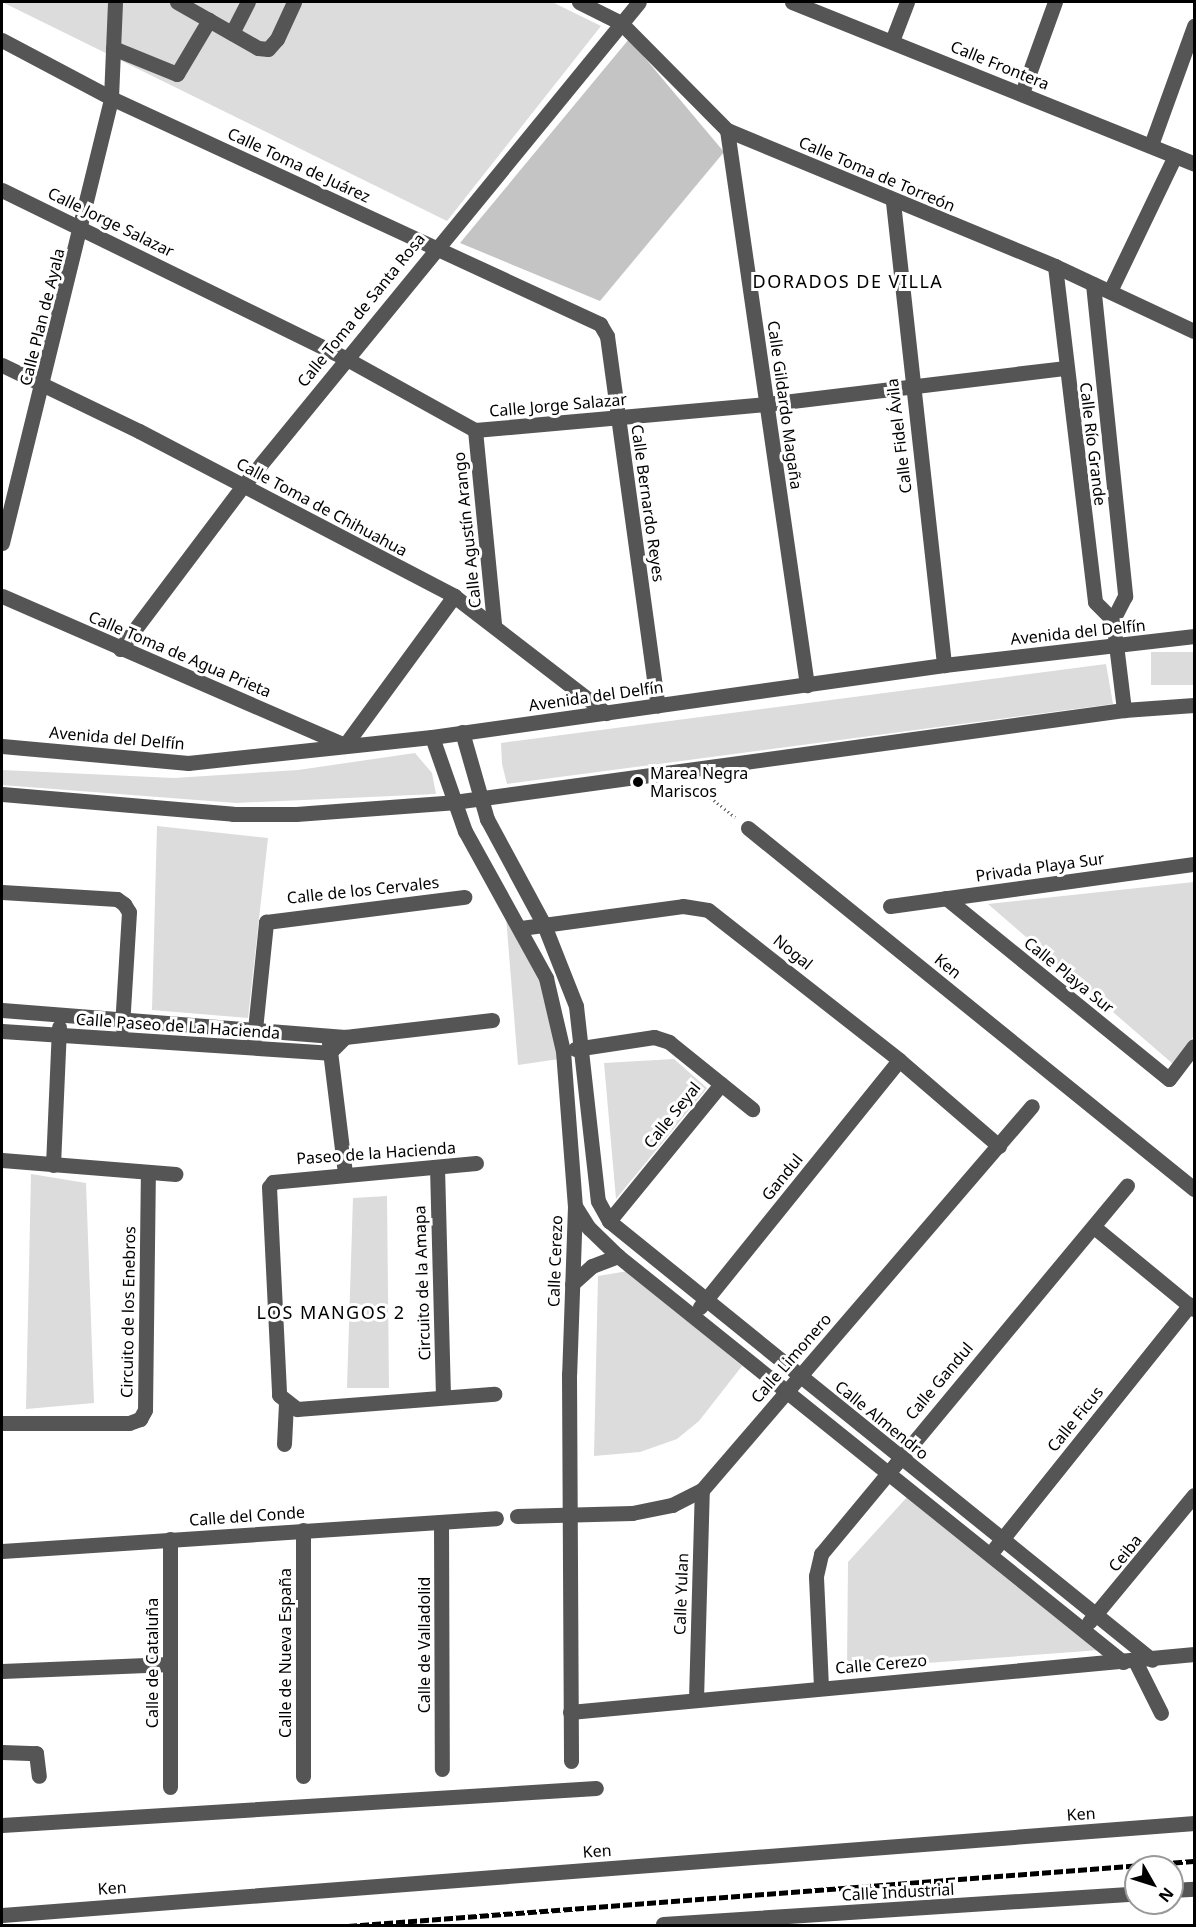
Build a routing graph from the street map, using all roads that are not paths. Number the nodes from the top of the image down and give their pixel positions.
1 (115, 2) edge
2 (177, 2) edge
3 (248, 2) edge
4 (294, 2) edge
5 (579, 2) edge
6 (639, 2) edge
7 (792, 2) edge
8 (907, 2) edge
9 (1055, 2) edge
10 (193, 6) edge
11 (209, 20) junction
12 (621, 23) junction
13 (1194, 26) edge
14 (232, 33) junction
15 (2, 40) edge
16 (892, 41) junction
17 (113, 48) junction
18 (1022, 93) junction
19 (111, 98) junction
20 (727, 130) junction
21 (1151, 145) junction
22 (1175, 156) junction
23 (1194, 164) edge
24 (2, 190) edge
25 (893, 202) junction
26 (83, 227) junction
27 (436, 247) junction
28 (1055, 266) junction
29 (1093, 284) junction
30 (1110, 291) junction
31 (586, 313) joint
32 (1194, 331) edge
33 (345, 358) junction
34 (2, 365) edge
35 (1064, 368) junction
36 (910, 385) junction
37 (43, 386) junction
38 (767, 404) junction
39 (618, 418) junction
40 (475, 430) junction
41 (243, 486) junction
42 (2, 543) edge
43 (2, 596) edge
44 (454, 596) junction
45 (1113, 620) junction
46 (494, 625) junction
47 (1194, 636) edge
48 (1116, 647) junction
49 (120, 649) junction
50 (944, 665) junction
51 (807, 685) junction
52 (1194, 705) edge
53 (657, 706) junction
54 (1125, 710) junction
55 (606, 713) junction
56 (462, 732) junction
57 (432, 736) junction
58 (345, 745) junction
59 (2, 746) edge
60 (2, 794) edge
61 (481, 798) junction
62 (454, 802) junction
63 (748, 828) road end
64 (1194, 864) edge
65 (2, 892) edge
66 (464, 897) dead end
67 (946, 898) junction
68 (890, 906) dead end
69 (544, 924) junction
70 (521, 928) junction
71 (2, 1010) edge
72 (60, 1015) junction
73 (122, 1018) junction
74 (492, 1020) dead end
75 (254, 1029) junction
76 (2, 1031) edge
77 (329, 1034) junction
78 (59, 1036) junction
79 (345, 1037) junction
80 (122, 1039) junction
81 (1194, 1046) edge
82 (583, 1047) junction
83 (253, 1050) junction
84 (563, 1051) junction
85 (329, 1053) junction
86 (899, 1060) junction
87 (722, 1084) junction
88 (1032, 1106) dead end
89 (752, 1109) dead end
90 (999, 1146) junction
91 (2, 1160) edge
92 (476, 1163) dead end
93 (53, 1165) junction
94 (436, 1167) junction
95 (148, 1172) junction
96 (175, 1174) dead end
97 (345, 1174) junction
98 (1127, 1185) dead end
99 (1194, 1190) edge
100 (576, 1206) junction
101 (609, 1221) junction
102 (1094, 1227) junction
103 (618, 1256) junction
104 (572, 1284) junction
105 (706, 1300) junction
106 (1192, 1307) edge
107 (693, 1316) junction
108 (799, 1376) junction
109 (786, 1391) junction
110 (494, 1394) dead end
111 (443, 1397) junction
112 (286, 1403) junction
113 (2, 1423) edge
114 (284, 1444) dead end
115 (899, 1457) junction
116 (886, 1472) junction
117 (702, 1490) junction
118 (1194, 1495) edge
119 (517, 1516) dead end
120 (568, 1516) junction
121 (496, 1518) dead end
122 (441, 1522) junction
123 (303, 1530) junction
124 (170, 1539) junction
125 (1000, 1540) junction
126 (2, 1551) edge
127 (990, 1556) junction
128 (1095, 1618) junction
129 (1078, 1628) junction
130 (1194, 1654) edge
131 (1152, 1660) junction
132 (1129, 1662) junction
133 (170, 1664) junction
134 (2, 1671) edge
135 (821, 1687) junction
136 (696, 1699) junction
137 (570, 1712) junction
138 (1161, 1713) dead end
139 (2, 1752) edge
140 (571, 1761) dead end
141 (442, 1769) dead end
142 (39, 1776) dead end
143 (303, 1776) dead end
144 (170, 1786) dead end
145 (596, 1788) dead end
146 (1194, 1823) edge
147 (2, 1826) edge
148 (1124, 1894) edge
149 (2, 1915) edge
150 (663, 1924) edge

1 - 17 street, Calle Plan de Ayala
2 - 10 street
3 - 14 street
4 - 14 street
5 - 12 street, Calle Toma de Torreón
6 - 12 street, Calle Toma de Santa Rosa
7 - 16 street, Calle Frontera
8 - 16 street
9 - 18 street
10 - 11 street
11 - 14 street
11 - 17 street
12 - 20 street, Calle Toma de Torreón
12 - 27 street, Calle Toma de Santa Rosa
13 - 21 street
15 - 19 street, Calle Toma de Juárez
16 - 18 street, Calle Frontera
17 - 19 street, Calle Plan de Ayala
18 - 21 street, Calle Frontera
19 - 26 street, Calle Plan de Ayala
19 - 27 street, Calle Toma de Juárez
20 - 25 street, Calle Toma de Torreón
20 - 38 street, Calle Gildardo Magaña
21 - 22 street, Calle Frontera
22 - 23 street, Calle Frontera
22 - 30 street
24 - 26 street, Calle Jorge Salazar
25 - 28 street, Calle Toma de Torreón
25 - 36 street, Calle Fidel Ávila
26 - 33 street, Calle Jorge Salazar
26 - 37 street, Calle Plan de Ayala
27 - 31 street, Calle Toma de Juárez
27 - 33 street, Calle Toma de Santa Rosa
28 - 29 street, Calle Toma de Torreón
28 - 35 street, Calle Río Grande
29 - 30 street, Calle Toma de Torreón
29 - 45 street, Calle Río Grande
30 - 32 street, Calle Toma de Torreón
31 - 39 street, Calle Bernardo Reyes
33 - 40 street, Calle Jorge Salazar
33 - 41 street, Calle Toma de Santa Rosa
34 - 37 street, Calle Toma de Chihuahua
35 - 36 street, Calle Jorge Salazar
35 - 45 street, Calle Río Grande
36 - 38 street, Calle Jorge Salazar
36 - 50 street, Calle Fidel Ávila
37 - 41 street, Calle Toma de Chihuahua
37 - 42 street, Calle Plan de Ayala
38 - 39 street, Calle Jorge Salazar
38 - 51 street, Calle Gildardo Magaña
39 - 40 street, Calle Jorge Salazar
39 - 53 street, Calle Bernardo Reyes
40 - 46 street, Calle Agustín Arango
41 - 44 street, Calle Toma de Chihuahua
41 - 49 street, Calle Toma de Santa Rosa
43 - 49 street, Calle Toma de Agua Prieta
44 - 46 street, Calle Toma de Chihuahua
44 - 58 street, Calle Agustín Arango
45 - 48 street, Calle Río Grande
46 - 55 street, Calle Toma de Chihuahua
47 - 48 street, Avenida del Delfín
48 - 50 street, Avenida del Delfín
48 - 54 street, Calle Río Grande
49 - 58 street, Calle Toma de Agua Prieta
50 - 51 street, Avenida del Delfín
51 - 53 street, Avenida del Delfín
52 - 54 street
53 - 55 street, Avenida del Delfín
54 - 61 street
55 - 56 street, Avenida del Delfín
56 - 57 street, Avenida del Delfín
56 - 61 street
57 - 58 street, Avenida del Delfín
57 - 62 street
58 - 59 street, Avenida del Delfín
60 - 62 street
61 - 62 street
61 - 69 street
62 - 70 street, Calle Cerezo
63 - 99 street, Ken
64 - 67 street, Privada Playa Sur
65 - 73 street
66 - 75 street, Calle de los Cervales
67 - 68 street, Privada Playa Sur
67 - 81 street, Calle Playa Sur
69 - 70 street, Nogal
69 - 82 street
69 - 86 street, Nogal
70 - 84 street, Calle Cerezo
71 - 72 street, Calle Paseo de La Hacienda
72 - 73 street, Calle Paseo de La Hacienda
72 - 78 street
73 - 75 street, Calle Paseo de La Hacienda
73 - 80 street
74 - 79 street, Calle Paseo de La Hacienda
75 - 77 street, Calle Paseo de La Hacienda
75 - 83 street
76 - 78 street, Calle Paseo de La Hacienda
77 - 79 street, Calle Paseo de La Hacienda
77 - 85 street
78 - 80 street, Calle Paseo de La Hacienda
78 - 93 street
79 - 85 street
80 - 83 street, Calle Paseo de La Hacienda
82 - 84 street, Calle Seyal
82 - 87 street, Calle Seyal
82 - 101 street, Calle Almendro
83 - 85 street, Calle Paseo de La Hacienda
84 - 100 street, Calle Cerezo
85 - 97 street
86 - 90 street, Nogal
86 - 105 street, Gandul
87 - 89 street
87 - 101 street, Calle Seyal
88 - 90 street, Calle Limonero
90 - 108 street, Calle Limonero
91 - 93 street
92 - 94 street, Paseo de la Hacienda
93 - 95 street
94 - 97 street, Paseo de la Hacienda
94 - 111 street, Circuito de la Amapa
95 - 96 street
95 - 113 street, Circuito de los Enebros
97 - 112 street, Paseo de la Hacienda
98 - 102 street, Calle Gandul
100 - 103 street
100 - 104 street, Calle Cerezo
101 - 105 street, Calle Almendro
102 - 106 street
102 - 115 street, Calle Gandul
103 - 104 street
103 - 107 street
104 - 120 street, Calle Cerezo
105 - 107 street, Gandul
105 - 108 street, Calle Almendro
106 - 125 street, Calle Ficus
107 - 109 street
108 - 109 street, Calle Limonero
108 - 115 street, Calle Almendro
109 - 116 street
109 - 117 street, Calle Limonero
110 - 111 street
111 - 112 street
112 - 114 street
115 - 116 street, Calle Gandul
115 - 125 street, Calle Almendro
116 - 127 street
116 - 135 street, Calle Gandul
117 - 120 street, Calle Limonero
117 - 136 street, Calle Yulan
118 - 128 street, Ceiba
119 - 120 street, Calle Limonero
120 - 137 street, Calle Cerezo
121 - 122 street, Calle del Conde
122 - 123 street, Calle del Conde
122 - 141 street, Calle de Valladolid
123 - 124 street, Calle del Conde
123 - 143 street, Calle de Nueva España
124 - 126 street, Calle del Conde
124 - 133 street, Calle de Cataluña
125 - 127 street, Calle Ficus
125 - 128 street, Calle Almendro
127 - 129 street
128 - 129 street, Ceiba
128 - 131 street, Calle Almendro
129 - 132 street
130 - 131 street, Calle Cerezo
131 - 132 street, Calle Cerezo
132 - 135 street, Calle Cerezo
132 - 138 street
133 - 134 street
133 - 144 street, Calle de Cataluña
135 - 136 street, Calle Cerezo
136 - 137 street, Calle Cerezo
137 - 140 street, Calle Cerezo
139 - 142 street
145 - 147 street
146 - 149 street, Ken
148 - 150 street, Calle Industrial

